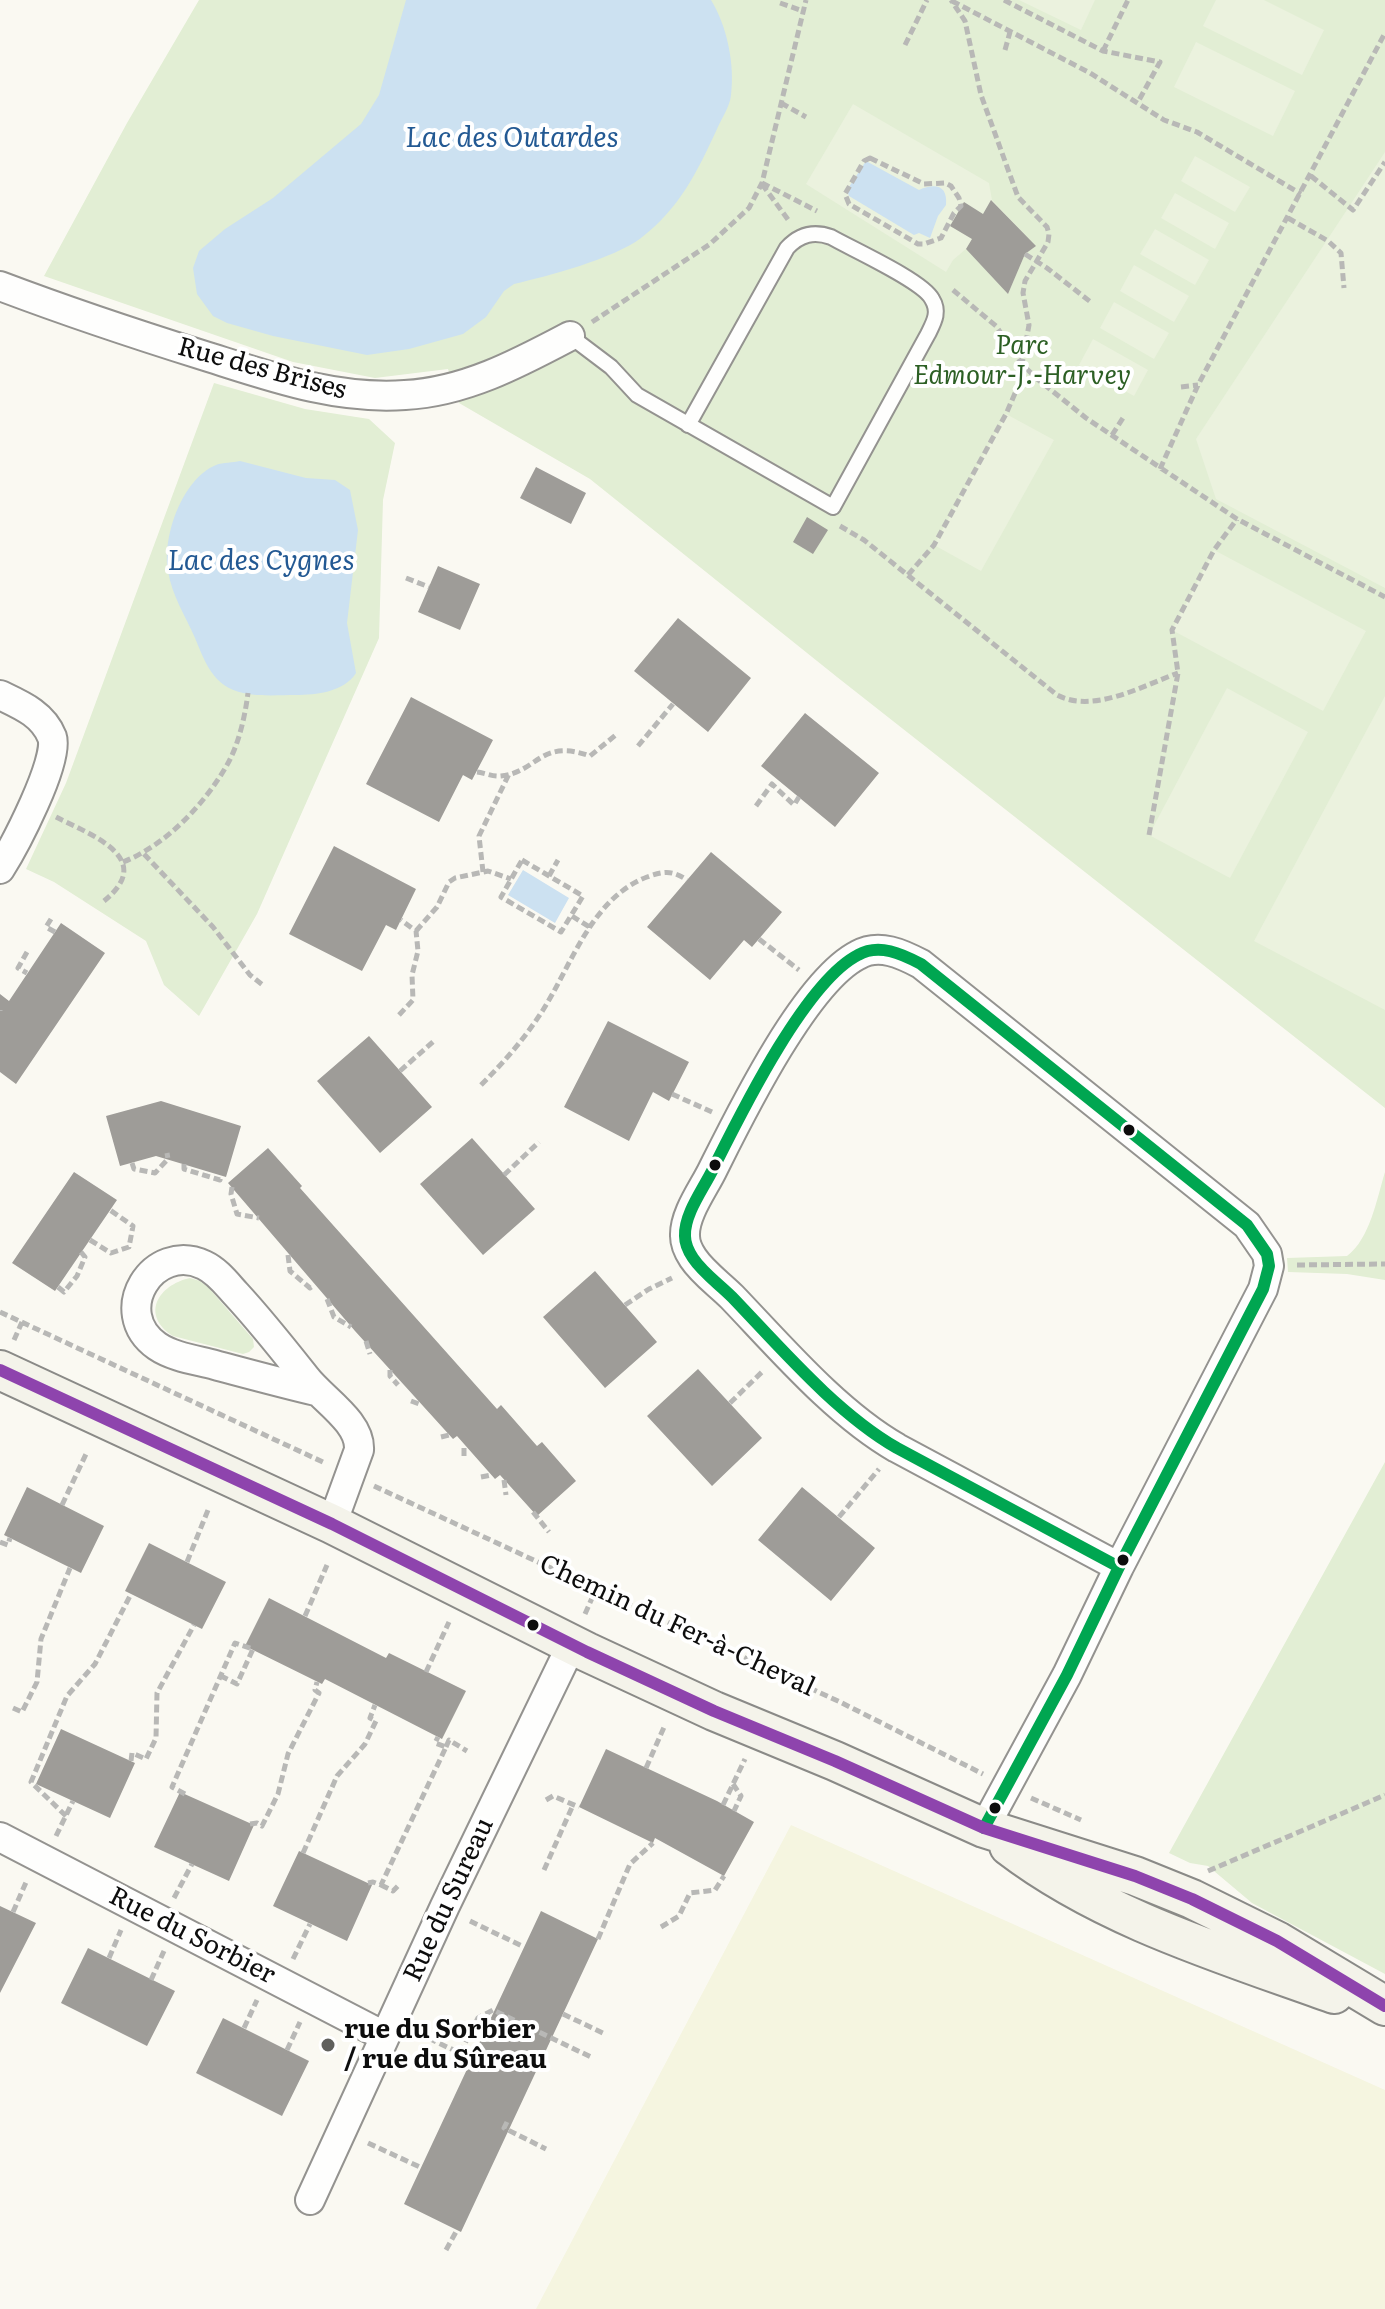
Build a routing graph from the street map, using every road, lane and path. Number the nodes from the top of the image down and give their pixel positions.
1 (806, 0) edge
2 (927, 0) edge
3 (951, 0) edge
4 (1004, 0) edge
5 (1128, 0) edge
6 (780, 3) dead end
7 (803, 11) junction
8 (1010, 31) junction
9 (1385, 33) edge
10 (905, 45) dead end
11 (1005, 50) dead end
12 (1103, 51) junction
13 (1138, 102) junction
14 (781, 103) junction
15 (806, 117) dead end
16 (1385, 162) edge
17 (1311, 176) junction
18 (762, 183) junction
19 (1301, 194) junction
20 (956, 213) joint
21 (829, 218) dead end
22 (1288, 218) junction
23 (791, 224) dead end
24 (1025, 254) dead end
25 (1038, 262) junction
26 (943, 283) dead end
27 (0, 286) edge
28 (1344, 288) dead end
29 (1092, 303) dead end
30 (570, 336) junction
31 (1022, 364) junction
32 (1198, 385) junction
33 (1181, 387) dead end
34 (1123, 418) dead end
35 (688, 425) junction
36 (1112, 435) junction
37 (1160, 469) junction
38 (833, 507) junction
39 (1237, 519) junction
40 (908, 575) junction
41 (406, 578) dead end
42 (429, 587) dead end
43 (1385, 597) edge
44 (1178, 673) junction
45 (248, 693) dead end
46 (0, 695) edge
47 (673, 704) dead end
48 (617, 734) dead end
49 (638, 746) dead end
50 (477, 772) dead end
51 (509, 774) junction
52 (799, 797) dead end
53 (756, 806) dead end
54 (52, 814) dead end
55 (1149, 835) dead end
56 (144, 854) junction
57 (558, 860) dead end
58 (123, 862) junction
59 (0, 869) edge
60 (483, 872) junction
61 (549, 876) junction
62 (511, 879) junction
63 (687, 880) dead end
64 (104, 901) dead end
65 (572, 916) junction
66 (51, 919) dead end
67 (401, 920) dead end
68 (591, 928) junction
69 (416, 931) junction
70 (55, 932) dead end
71 (759, 939) dead end
72 (27, 952) dead end
73 (27, 973) dead end
74 (264, 986) dead end
75 (822, 988) junction
76 (399, 1015) dead end
77 (435, 1040) dead end
78 (400, 1071) dead end
79 (481, 1085) dead end
80 (672, 1094) dead end
81 (736, 1123) junction
82 (539, 1142) dead end
83 (167, 1153) dead end
84 (132, 1163) dead end
85 (184, 1164) dead end
86 (504, 1175) dead end
87 (221, 1176) dead end
88 (232, 1187) dead end
89 (110, 1210) dead end
90 (259, 1218) dead end
91 (90, 1240) dead end
92 (81, 1252) dead end
93 (288, 1255) dead end
94 (694, 1259) junction
95 (1385, 1264) edge
96 (1288, 1265) dead end
97 (314, 1285) dead end
98 (58, 1287) dead end
99 (327, 1299) dead end
100 (625, 1305) dead end
101 (0, 1312) edge
102 (22, 1322) junction
103 (351, 1327) dead end
104 (366, 1341) dead end
105 (784, 1351) junction
106 (370, 1354) dead end
107 (4, 1362) edge
108 (390, 1370) dead end
109 (398, 1385) dead end
110 (316, 1391) junction
111 (411, 1401) dead end
112 (730, 1403) dead end
113 (422, 1405) dead end
114 (449, 1435) dead end
115 (441, 1437) dead end
116 (464, 1444) dead end
117 (897, 1448) junction
118 (86, 1454) dead end
119 (464, 1456) dead end
120 (333, 1467) dead end
121 (491, 1475) dead end
122 (481, 1477) dead end
123 (504, 1480) dead end
124 (374, 1486) dead end
125 (506, 1495) dead end
126 (62, 1505) dead end
127 (208, 1510) dead end
128 (533, 1512) dead end
129 (839, 1517) dead end
130 (332, 1524) junction
131 (549, 1532) dead end
132 (10, 1538) dead end
133 (0, 1542) edge
134 (187, 1562) dead end
135 (327, 1565) dead end
136 (1119, 1567) junction
137 (70, 1568) dead end
138 (596, 1589) junction
139 (131, 1594) dead end
140 (588, 1605) dead end
141 (305, 1616) dead end
142 (449, 1622) dead end
143 (194, 1625) dead end
144 (572, 1644) junction
145 (426, 1672) dead end
146 (221, 1676) junction
147 (317, 1682) dead end
148 (375, 1705) dead end
149 (13, 1708) dead end
150 (667, 1723) dead end
151 (438, 1737) dead end
152 (446, 1747) junction
153 (467, 1751) dead end
154 (745, 1759) dead end
155 (131, 1761) dead end
156 (646, 1768) dead end
157 (978, 1772) dead end
158 (733, 1784) junction
159 (185, 1794) dead end
160 (1385, 1795) edge
161 (546, 1800) dead end
162 (73, 1801) dead end
163 (723, 1805) dead end
164 (734, 1811) dead end
165 (66, 1816) junction
166 (250, 1824) dead end
167 (984, 1828) junction
168 (0, 1837) edge
169 (55, 1839) dead end
170 (653, 1843) dead end
171 (303, 1853) dead end
172 (192, 1864) dead end
173 (544, 1870) dead end
174 (1207, 1871) dead end
175 (29, 1876) dead end
176 (724, 1876) dead end
177 (368, 1883) dead end
178 (400, 1884) dead end
179 (381, 1885) junction
180 (173, 1899) dead end
181 (13, 1912) dead end
182 (465, 1919) dead end
183 (310, 1924) dead end
184 (123, 1925) dead end
185 (661, 1927) dead end
186 (598, 1939) dead end
187 (166, 1947) dead end
188 (524, 1947) dead end
189 (109, 1958) dead end
190 (292, 1960) dead end
191 (151, 1980) dead end
192 (260, 1994) dead end
193 (1385, 2006) edge
194 (1385, 2013) edge
195 (563, 2014) dead end
196 (302, 2016) dead end
197 (244, 2028) dead end
198 (413, 2031) dead end
199 (605, 2034) dead end
200 (384, 2036) junction
201 (287, 2050) dead end
202 (460, 2053) junction
203 (593, 2058) dead end
204 (472, 2059) dead end
205 (507, 2122) dead end
206 (362, 2140) dead end
207 (546, 2149) dead end
208 (422, 2168) dead end
209 (310, 2200) dead end
210 (457, 2230) dead end
211 (446, 2250) dead end

1 - 7 path
2 - 10 path
3 - 8 path
3 - 25 path
4 - 12 path
5 - 12 path
6 - 7 path
7 - 14 path
8 - 11 path
8 - 13 path
9 - 17 path
12 - 13 path
13 - 19 path
14 - 15 path
14 - 18 path
16 - 17 path
17 - 19 path
18 - 21 path
18 - 23 path
18 - 30 path
19 - 22 path
20 - 20 path
22 - 28 path
22 - 32 path
24 - 25 path
25 - 29 path
25 - 31 path
26 - 31 path
27 - 30 street, Rue des Brises
30 - 35 lane
31 - 36 path
31 - 40 path
32 - 33 path
32 - 37 path
34 - 36 path
35 - 38 lane
35 - 38 lane
36 - 37 path
37 - 39 path
38 - 40 path
39 - 43 path
39 - 44 path
40 - 44 path
41 - 42 path
44 - 55 path
45 - 56 path
46 - 59 street
47 - 49 path
48 - 51 path
50 - 51 path
51 - 60 path
52 - 53 path
54 - 58 path
56 - 58 path
56 - 74 path
57 - 61 path
58 - 64 path
60 - 62 path
60 - 69 path
61 - 62 path
61 - 65 path
62 - 65 path
63 - 68 path
65 - 68 path
66 - 70 path
67 - 69 path
68 - 79 path
69 - 76 path
71 - 75 path
72 - 73 path
75 - 81 street
75 - 136 street
77 - 78 path
80 - 81 path
81 - 94 street
82 - 86 path
83 - 84 path
85 - 87 path
88 - 90 path
89 - 91 path
92 - 98 path
93 - 97 path
94 - 100 path
94 - 105 street
95 - 96 path
99 - 103 path
101 - 102 path
102 - 107 path
102 - 120 path
104 - 106 path
105 - 112 path
105 - 117 street
107 - 130 street
108 - 109 path
110 - 110 street
110 - 130 street
111 - 113 path
114 - 115 path
116 - 119 path
117 - 129 path
117 - 136 street
118 - 126 path
121 - 122 path
123 - 125 path
124 - 138 path, Chemin du Fer-à-Cheval
127 - 134 path
128 - 131 path
130 - 144 street
132 - 133 path
135 - 141 path
136 - 167 street
137 - 149 path
138 - 140 path
138 - 157 path, Chemin du Fer-à-Cheval
139 - 165 path
142 - 145 path
143 - 155 path
144 - 167 street
144 - 200 street, Rue du Sureau
146 - 146 path
146 - 159 path
147 - 166 path
148 - 171 path
150 - 156 path
151 - 152 path
152 - 153 path
152 - 179 path
154 - 158 path
158 - 163 path
158 - 164 path
160 - 174 path
161 - 173 path
162 - 165 path
165 - 169 path
167 - 193 street
167 - 194 street
168 - 200 street, Rue du Sorbier
170 - 186 path
172 - 180 path
175 - 181 path
176 - 185 path
177 - 179 path
178 - 179 path
182 - 188 path
183 - 190 path
184 - 189 path
187 - 191 path
192 - 197 path
195 - 199 path
196 - 201 path
198 - 202 path
200 - 209 street, Rue du Sureau
202 - 203 path
202 - 204 path
205 - 207 path
206 - 208 path
210 - 211 path

